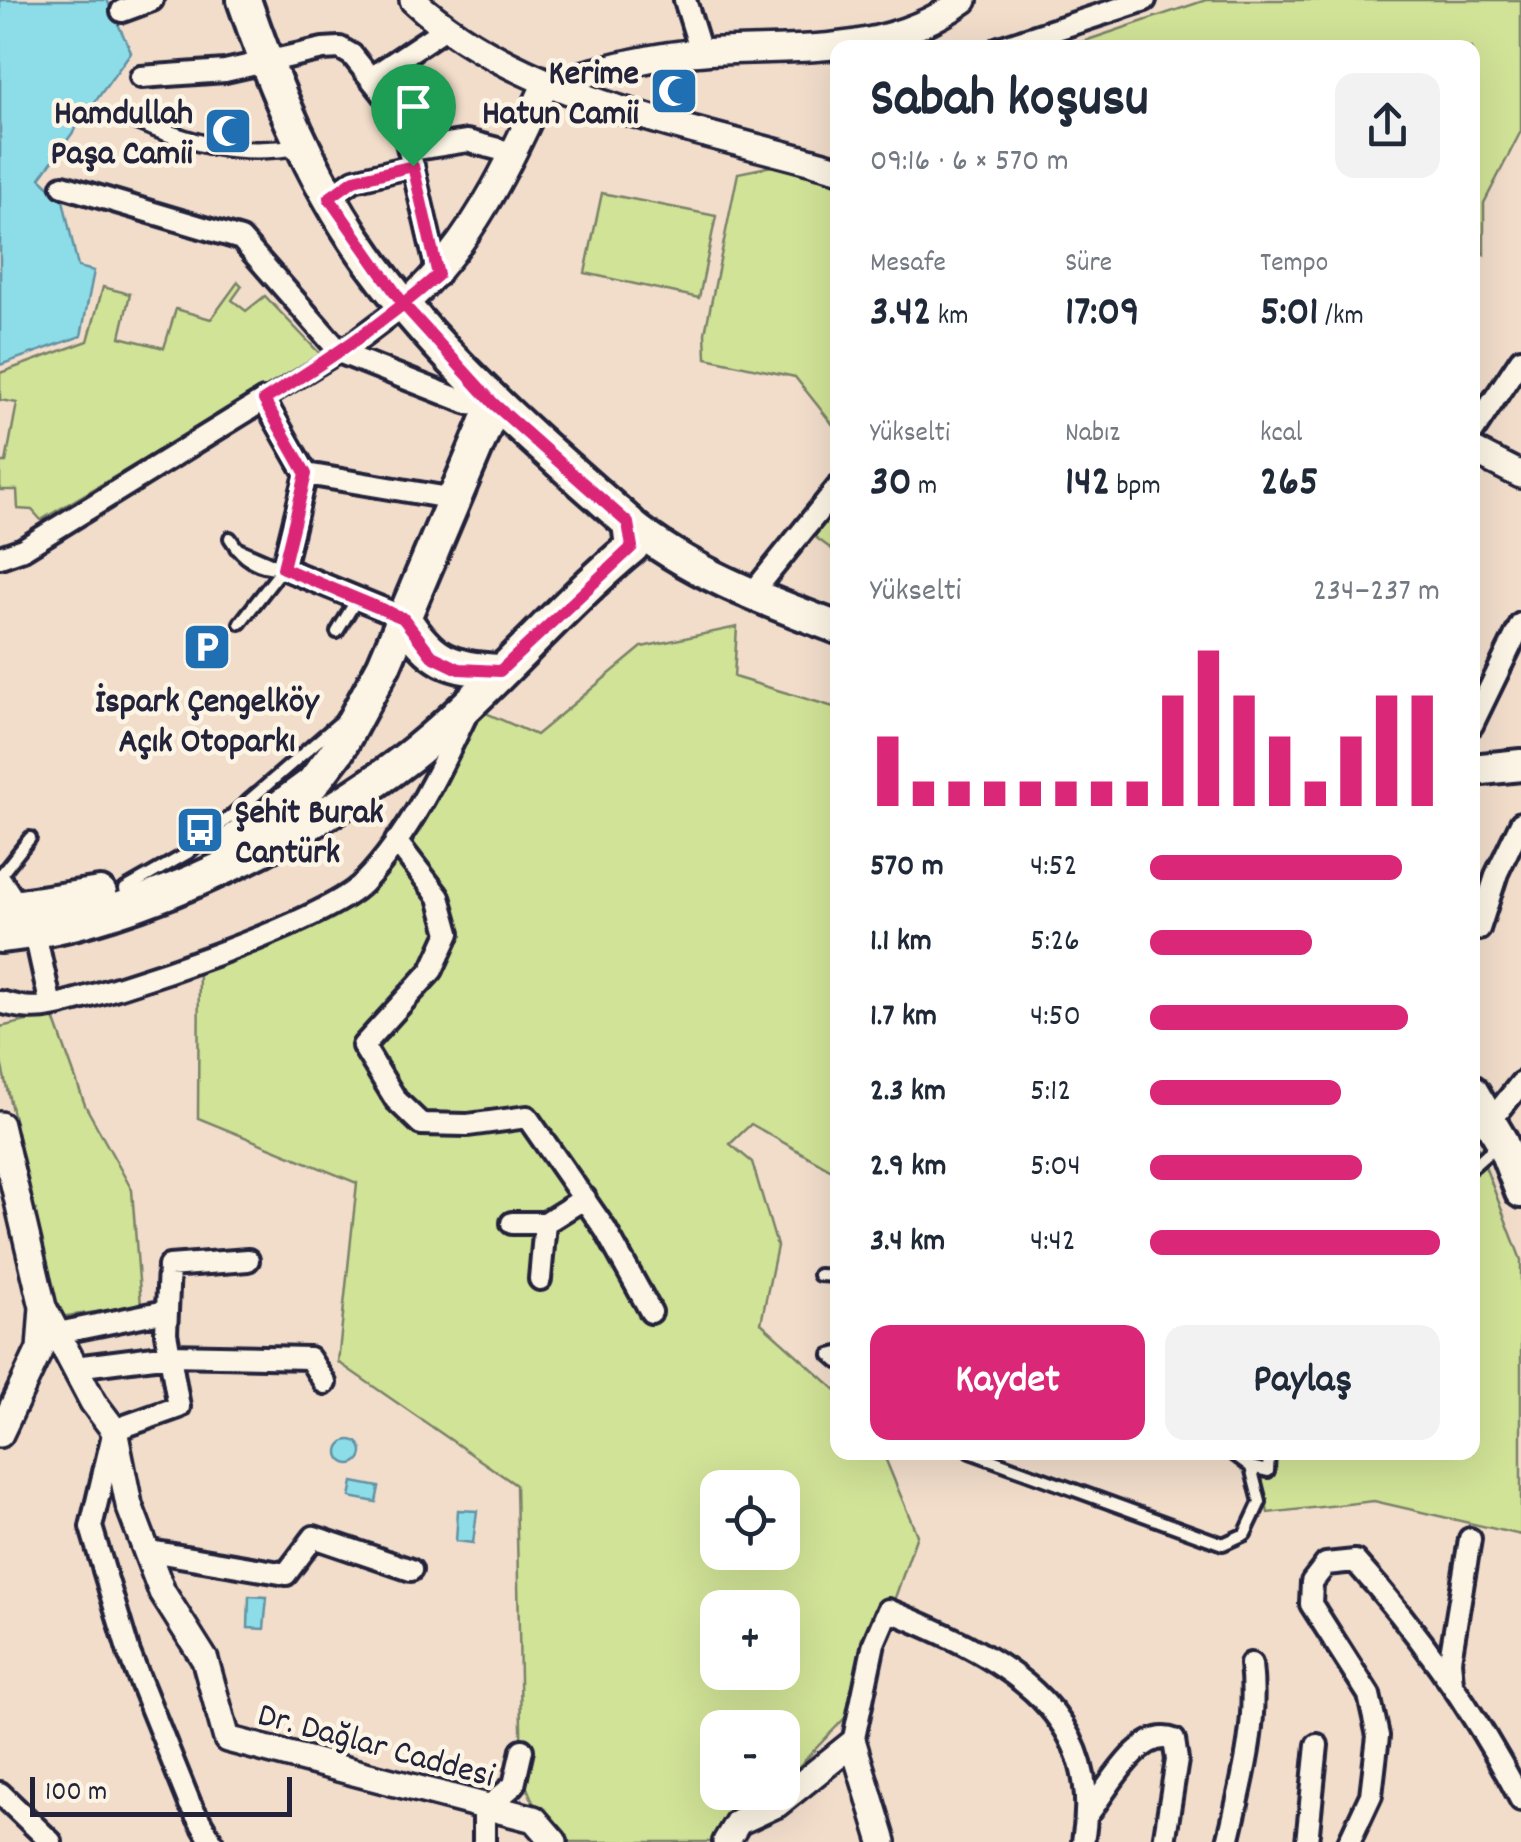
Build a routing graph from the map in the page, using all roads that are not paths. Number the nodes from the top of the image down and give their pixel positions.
1 (152, 0) edge
2 (413, 0) edge
3 (685, 0) edge
4 (964, 0) edge
5 (1146, 0) edge
6 (247, 1) edge
7 (122, 10) dead end
8 (444, 29) junction
9 (876, 40) edge
10 (1024, 40) edge
11 (830, 48) edge
12 (701, 52) junction
13 (268, 62) junction
14 (141, 77) dead end
15 (372, 77) junction
16 (544, 85) junction
17 (132, 119) dead end
18 (303, 146) junction
19 (513, 153) junction
20 (412, 158) junction
21 (830, 168) edge
22 (63, 186) dead end
23 (329, 198) junction
24 (438, 275) junction
25 (404, 305) junction
26 (341, 352) junction
27 (1521, 358) edge
28 (264, 400) junction
29 (494, 404) junction
30 (1480, 421) edge
31 (1480, 454) edge
32 (306, 474) junction
33 (1521, 475) edge
34 (830, 496) edge
35 (454, 499) junction
36 (640, 539) junction
37 (233, 543) dead end
38 (0, 557) edge
39 (283, 568) junction
40 (752, 595) junction
41 (357, 599) junction
42 (403, 618) junction
43 (240, 623) dead end
44 (1521, 624) edge
45 (830, 625) edge
46 (338, 632) dead end
47 (384, 665) junction
48 (500, 671) junction
49 (476, 695) junction
50 (1480, 709) edge
51 (450, 720) junction
52 (1520, 766) edge
53 (1480, 769) edge
54 (1521, 823) edge
55 (30, 838) dead end
56 (396, 842) junction
57 (0, 877) edge
58 (18, 916) edge
59 (1480, 926) edge
60 (0, 936) edge
61 (0, 1002) edge
62 (51, 1006) junction
63 (1521, 1084) edge
64 (1480, 1104) edge
65 (0, 1125) edge
66 (1496, 1131) junction
67 (1480, 1155) edge
68 (1521, 1192) edge
69 (584, 1198) junction
70 (512, 1223) dead end
71 (545, 1223) junction
72 (248, 1260) dead end
73 (819, 1275) dead end
74 (830, 1276) edge
75 (540, 1279) dead end
76 (42, 1307) junction
77 (166, 1311) junction
78 (650, 1312) dead end
79 (58, 1333) junction
80 (170, 1355) junction
81 (75, 1367) junction
82 (325, 1383) dead end
83 (114, 1430) junction
84 (0, 1434) edge
85 (992, 1460) edge
86 (1242, 1460) edge
87 (1269, 1460) edge
88 (1251, 1467) junction
89 (1470, 1539) dead end
90 (150, 1551) junction
91 (411, 1570) dead end
92 (1250, 1664) dead end
93 (1453, 1686) junction
94 (853, 1743) junction
95 (1317, 1745) dead end
96 (522, 1750) dead end
97 (0, 1793) edge
98 (1521, 1800) edge
99 (484, 1810) junction
100 (1088, 1814) junction
101 (51, 1842) edge
102 (212, 1842) edge
103 (484, 1842) edge
104 (554, 1842) edge
105 (726, 1842) edge
106 (883, 1842) edge
107 (1083, 1842) edge
108 (1164, 1842) edge
109 (1228, 1842) edge
110 (1307, 1842) edge
111 (1349, 1842) edge

1 - 7 street
2 - 8 street
3 - 12 street
4 - 9 street
5 - 10 street
6 - 13 main road
8 - 15 street
8 - 16 street
11 - 12 street
12 - 16 street
13 - 14 street
13 - 15 street
13 - 18 main road
15 - 20 street
16 - 19 street
16 - 21 street
17 - 18 street
18 - 23 main road
19 - 20 street
19 - 24 street
20 - 23 street
20 - 24 street
22 - 26 street
23 - 25 main road
24 - 25 street
25 - 26 street
25 - 29 main road
26 - 28 street
26 - 29 street
27 - 30 street
28 - 32 street
28 - 38 street
29 - 35 main road
29 - 36 main road
31 - 33 street
32 - 35 street
32 - 39 street
34 - 40 street
35 - 42 main road
36 - 40 main road
36 - 48 main road
37 - 39 lane
39 - 41 street
39 - 43 lane
40 - 45 main road
41 - 42 street
41 - 46 lane
42 - 47 main road
42 - 48 main road
44 - 50 street
47 - 51 main road
47 - 58 main road
48 - 49 main road
49 - 51 main road
49 - 56 street
51 - 58 main road
52 - 53 main road
54 - 59 street
55 - 57 lane
56 - 62 street
56 - 69 street
57 - 58 street
58 - 60 main road
58 - 62 street
61 - 62 street
63 - 66 street
64 - 66 main road
65 - 76 street
66 - 67 lane
66 - 68 main road
69 - 71 street
69 - 78 street
70 - 71 street
71 - 75 street
72 - 77 street
73 - 74 lane
76 - 79 street, Dr. Dağlar Caddesi
76 - 84 street
77 - 79 street
77 - 80 street
79 - 81 street, Dr. Dağlar Caddesi
80 - 81 street
80 - 82 street
80 - 83 street
81 - 83 street, Dr. Dağlar Caddesi
83 - 90 street, Dr. Dağlar Caddesi
83 - 102 street
85 - 88 lane
86 - 88 lane
87 - 88 lane
89 - 93 street
90 - 91 street
90 - 99 street, Dr. Dağlar Caddesi
92 - 109 street
93 - 98 street
93 - 111 street
94 - 100 street
94 - 105 street
94 - 106 street
95 - 110 street
96 - 99 street
97 - 101 street
99 - 103 street
99 - 104 street, Dr. Dağlar Caddesi
100 - 107 street
100 - 108 street

